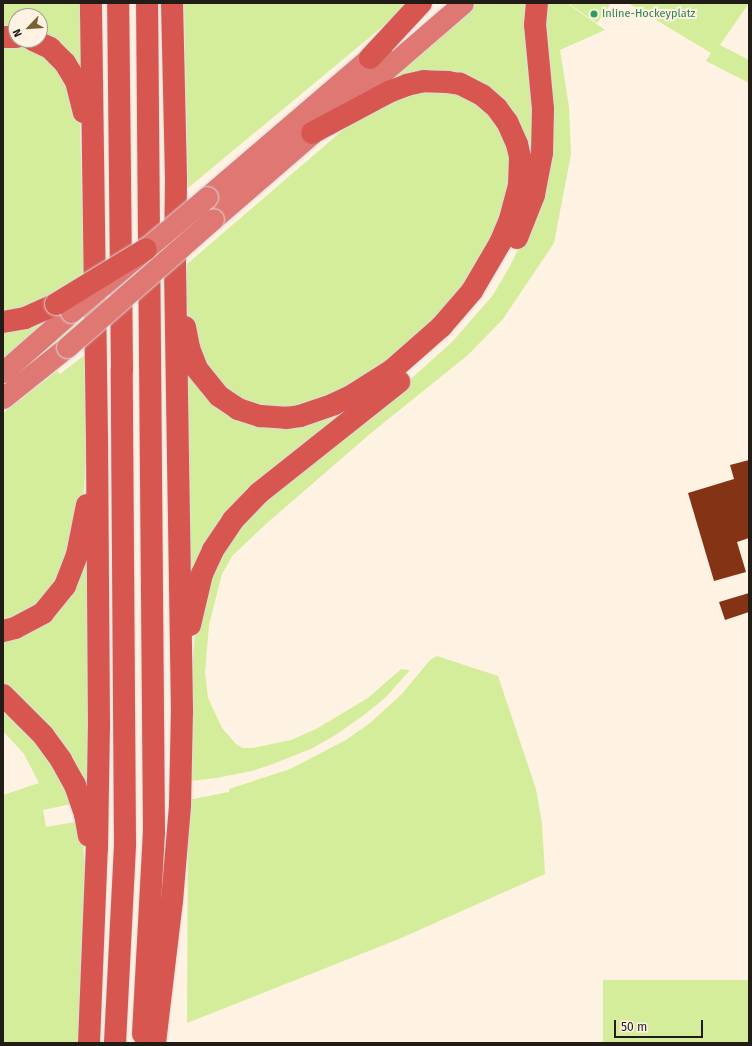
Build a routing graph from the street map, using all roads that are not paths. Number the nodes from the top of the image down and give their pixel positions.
1 (91, 3) edge
2 (118, 3) edge
3 (147, 3) edge
4 (172, 3) edge
5 (175, 3) edge
6 (421, 3) edge
7 (432, 3) edge
8 (463, 3) edge
9 (537, 3) edge
10 (173, 37) junction
11 (48, 47) edge
12 (370, 58) junction
13 (312, 133) junction
14 (93, 174) junction
15 (146, 249) joint
16 (175, 263) junction
17 (64, 308) junction
18 (3, 322) edge
19 (3, 372) edge
20 (3, 398) edge
21 (97, 440) junction
22 (3, 631) edge
23 (3, 695) edge
24 (182, 712) junction
25 (93, 945) junction
26 (89, 1043) edge
27 (115, 1043) edge
28 (143, 1043) edge
29 (154, 1043) edge

1 - 14 highway
2 - 27 highway
3 - 28 highway
4 - 10 highway
5 - 10 highway
6 - 12 highway
7 - 12 highway
8 - 13 highway
9 - 24 highway
10 - 16 highway
11 - 14 highway
12 - 15 highway, bridge
13 - 16 highway
13 - 20 highway, bridge
14 - 21 highway
15 - 17 highway, bridge
16 - 24 highway
17 - 18 highway
17 - 19 highway
21 - 22 highway
21 - 25 highway
23 - 25 highway
24 - 29 highway
25 - 26 highway

